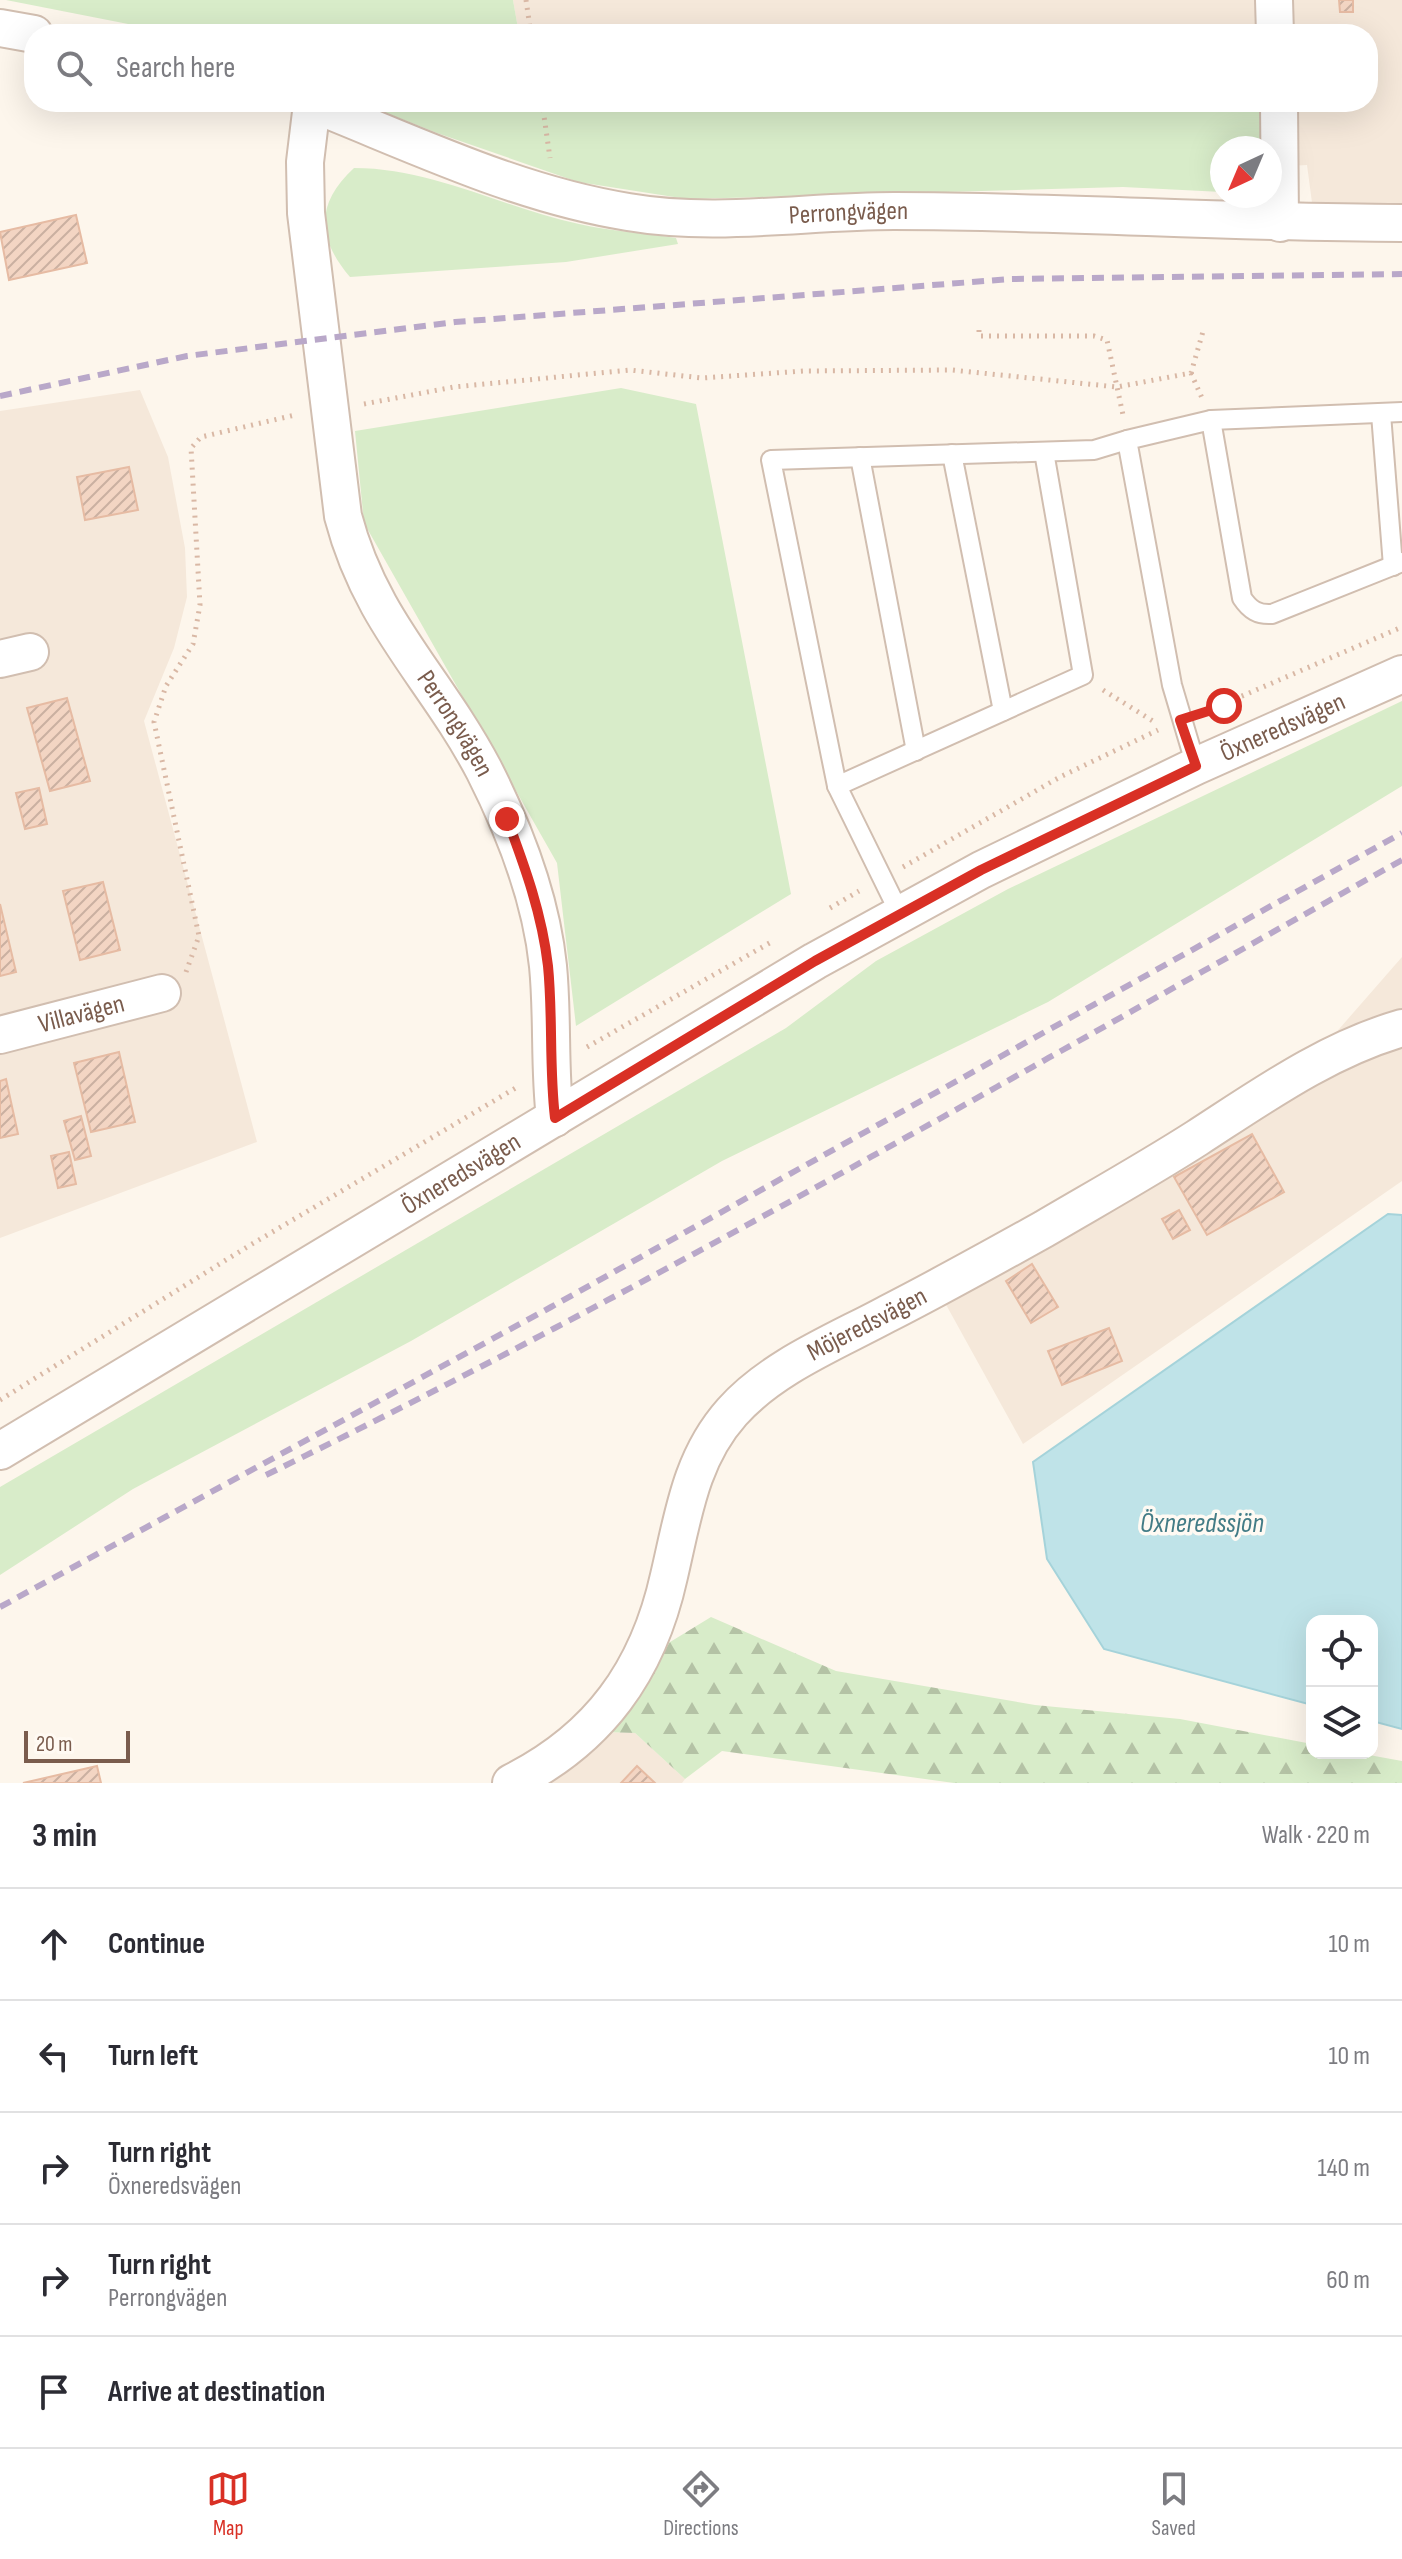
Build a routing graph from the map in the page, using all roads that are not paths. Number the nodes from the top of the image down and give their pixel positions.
1 (1274, 0) edge
2 (1275, 24) edge
3 (0, 28) edge
4 (24, 32) edge
5 (309, 112) edge
6 (331, 112) edge
7 (1279, 112) edge
8 (1280, 223) junction
9 (1402, 223) edge
10 (1402, 412) edge
11 (1381, 414) junction
12 (1211, 420) junction
13 (1127, 440) junction
14 (1044, 452) junction
15 (952, 454) junction
16 (860, 457) junction
17 (1397, 564) edge
18 (1402, 674) edge
19 (1003, 711) junction
20 (916, 751) junction
21 (1196, 766) junction
22 (837, 786) junction
23 (900, 914) junction
24 (162, 993) road end
25 (1402, 1028) edge
26 (0, 1035) edge
27 (555, 1118) junction
28 (0, 1451) edge
29 (511, 1783) edge

1 - 2 street
3 - 4 street
5 - 27 street, Perrongvägen
6 - 8 street, Perrongvägen
7 - 8 street
8 - 9 street, Perrongvägen
10 - 11 lane
11 - 12 lane
11 - 17 lane
12 - 13 lane
12 - 17 lane
13 - 14 lane
13 - 21 lane
14 - 15 lane
14 - 19 lane
15 - 16 lane
15 - 19 lane
16 - 20 lane
16 - 22 lane
18 - 21 street, Öxneredsvägen
19 - 20 lane
20 - 22 lane
21 - 23 street, Öxneredsvägen
22 - 23 lane
23 - 27 street, Öxneredsvägen
24 - 26 street, Villavägen
25 - 29 street, Möjeredsvägen
27 - 28 street, Öxneredsvägen

